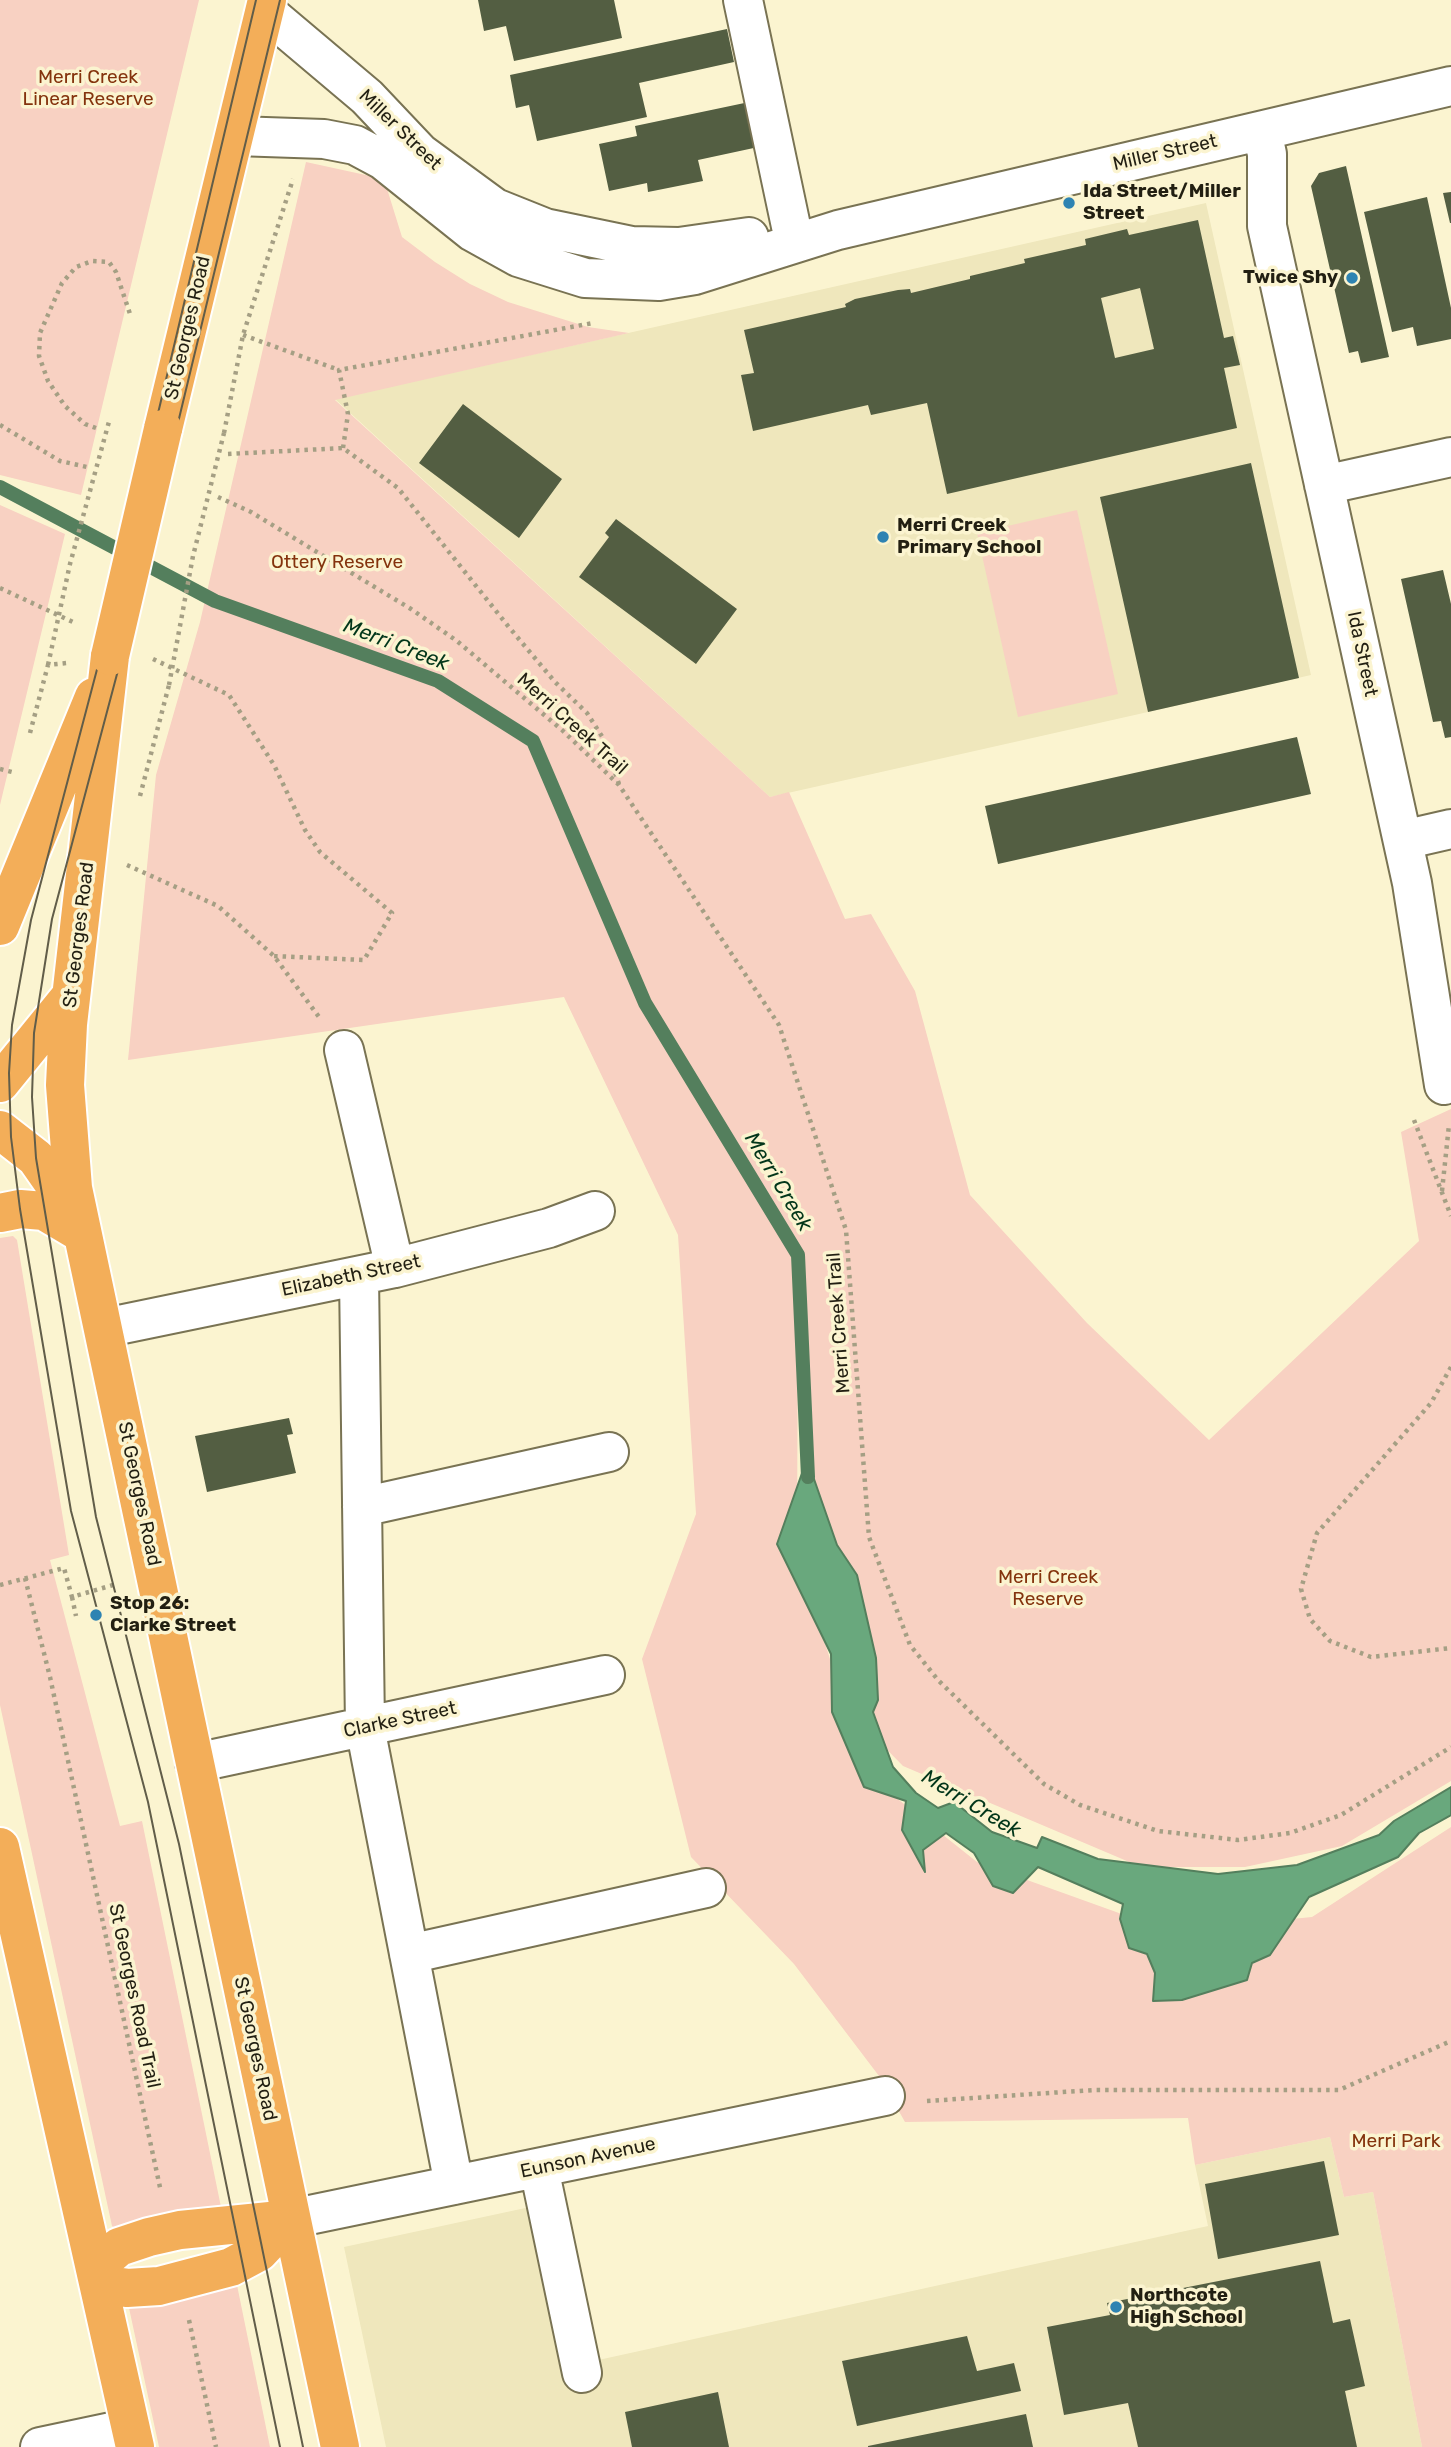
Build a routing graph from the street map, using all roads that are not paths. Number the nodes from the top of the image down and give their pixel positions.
1 (743, 0) edge
2 (266, 6) edge
3 (1451, 86) edge
4 (1245, 135) junction
5 (236, 136) junction
6 (838, 230) junction
7 (792, 231) junction
8 (1451, 457) edge
9 (1324, 485) junction
10 (127, 656) junction
11 (1451, 829) edge
12 (1403, 840) junction
13 (0, 926) edge
14 (70, 997) junction
15 (344, 1050) road end
16 (0, 1083) edge
17 (1444, 1085) road end
18 (0, 1130) edge
19 (594, 1211) dead end
20 (0, 1213) edge
21 (81, 1233) junction
22 (377, 1272) junction
23 (104, 1328) junction
24 (609, 1452) dead end
25 (362, 1507) junction
26 (605, 1675) dead end
27 (365, 1727) junction
28 (195, 1763) junction
29 (0, 1847) edge
30 (706, 1888) dead end
31 (409, 1954) junction
32 (885, 2096) road end
33 (539, 2168) junction
34 (454, 2185) junction
35 (290, 2219) junction
36 (97, 2275) junction
37 (582, 2373) dead end
38 (132, 2437) edge
39 (40, 2447) edge
40 (340, 2447) edge

1 - 7 street
2 - 5 highway, St Georges Road
2 - 7 street, Miller Street
3 - 4 street, Miller Street
4 - 6 street, Miller Street
4 - 9 street, Ida Street
5 - 6 street, Miller Street
5 - 10 highway, St Georges Road, bridge
6 - 7 street, Miller Street
8 - 9 street
9 - 12 street, Ida Street
10 - 13 highway, St Georges Road
10 - 14 highway, St Georges Road
11 - 12 street
12 - 17 street, Ida Street
14 - 16 highway
14 - 21 highway, St Georges Road
15 - 22 street
18 - 21 highway
19 - 22 street, Elizabeth Street
20 - 21 highway
21 - 23 highway, St Georges Road
22 - 23 street, Elizabeth Street
22 - 25 street
23 - 28 highway, St Georges Road
24 - 25 street
25 - 27 street
26 - 27 street, Clarke Street
27 - 28 street, Clarke Street
27 - 31 street
28 - 35 highway, St Georges Road
29 - 36 highway
30 - 31 street
31 - 34 street
32 - 33 street, Eunson Avenue
33 - 34 street, Eunson Avenue
33 - 37 street
34 - 35 street, Eunson Avenue
35 - 36 highway
35 - 36 highway
35 - 40 highway, St Georges Road
36 - 38 highway
38 - 39 street

